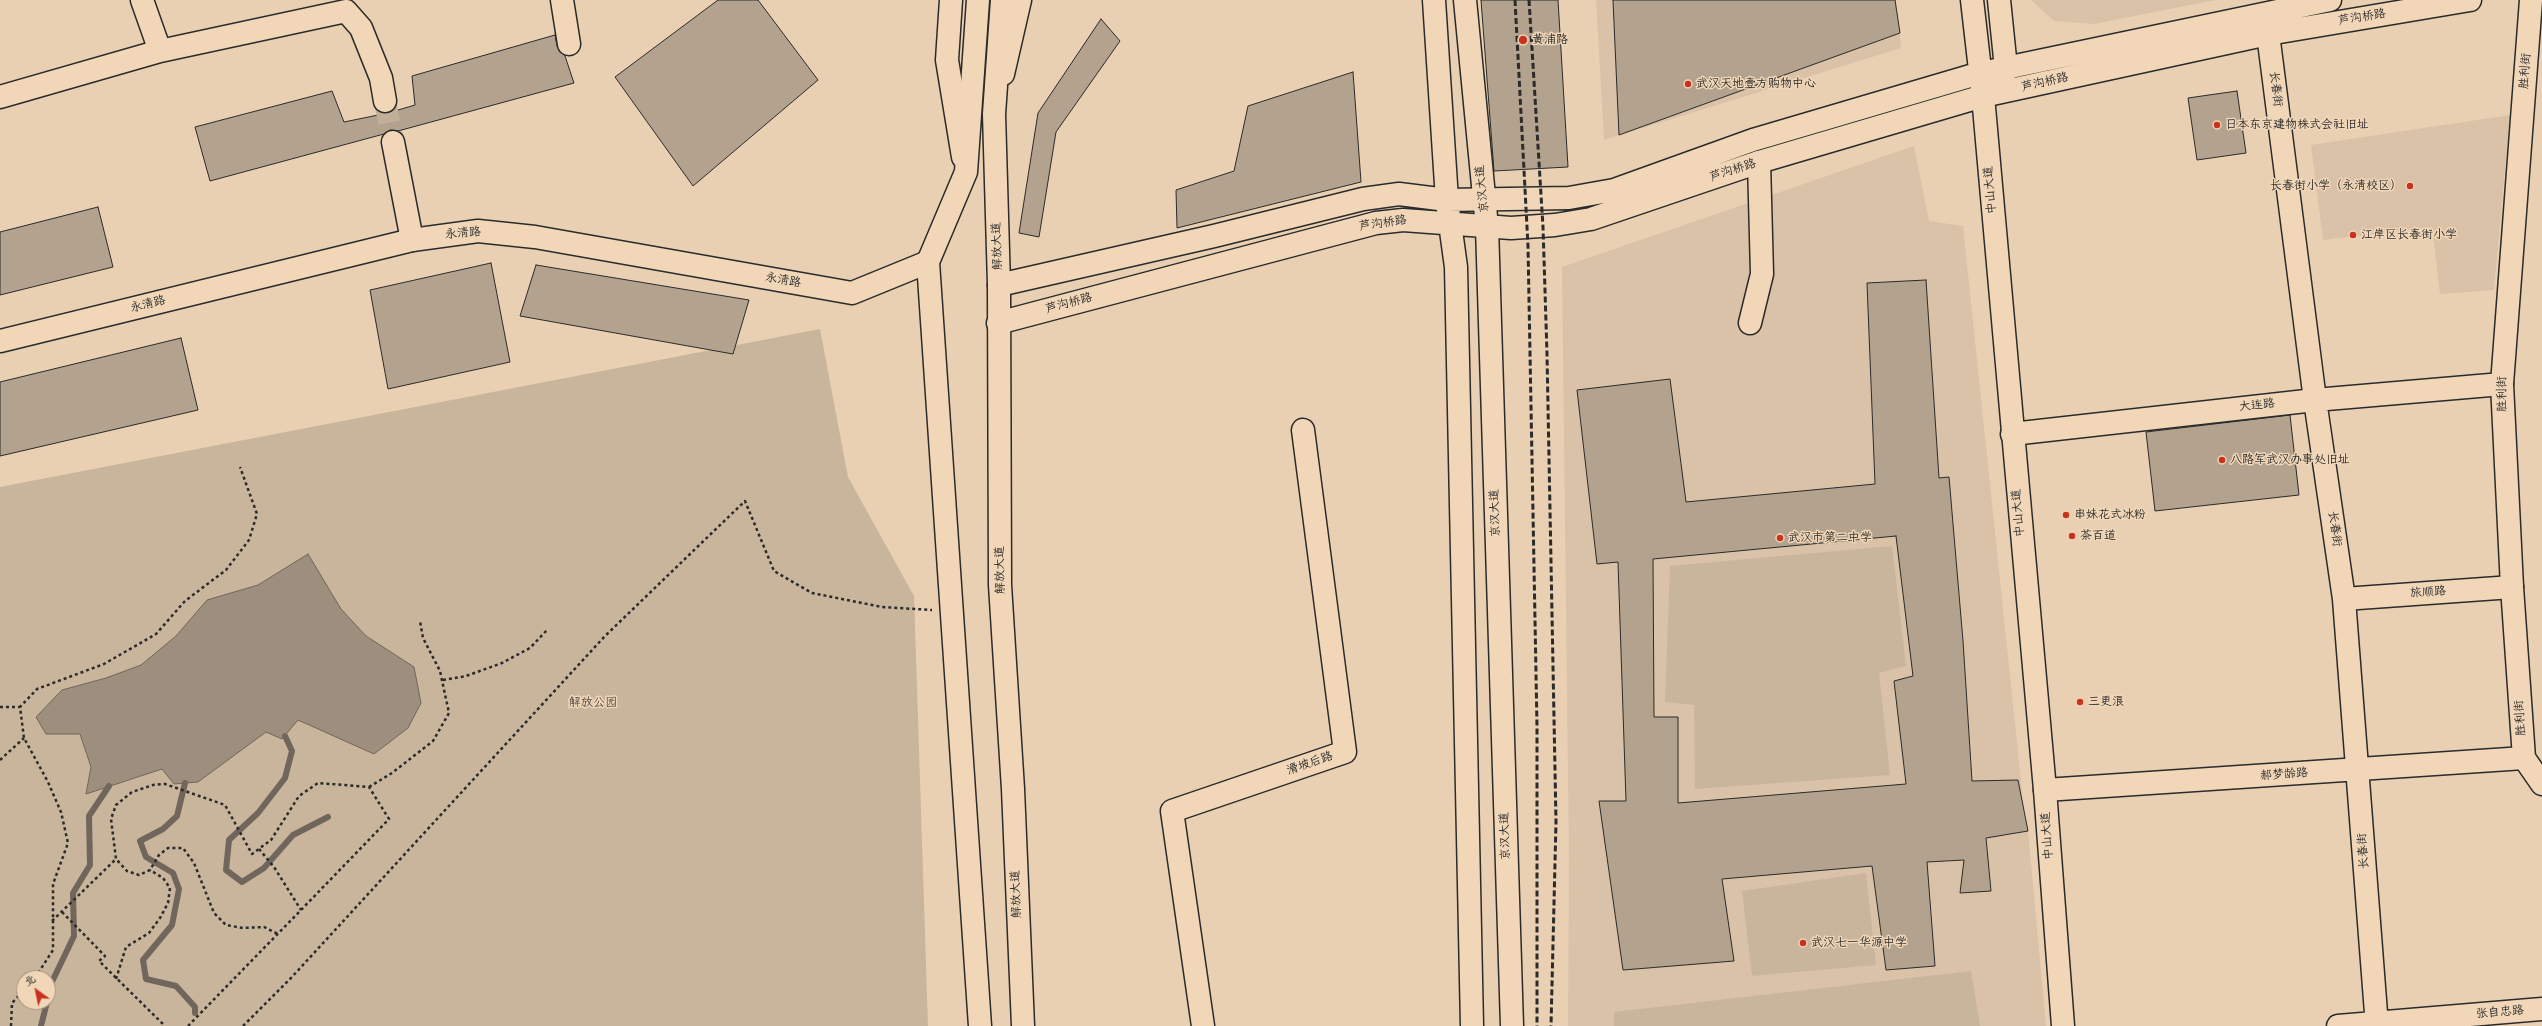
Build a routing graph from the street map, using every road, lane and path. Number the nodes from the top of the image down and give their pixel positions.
1 (142, 0) edge
2 (562, 0) edge
3 (950, 0) edge
4 (978, 0) edge
5 (1002, 0) edge
6 (1020, 0) edge
7 (1434, 0) edge
8 (1465, 0) edge
9 (1972, 0) edge
10 (1999, 0) edge
11 (2330, 0) edge
12 (2470, 0) edge
13 (2531, 0) edge
14 (2268, 34) junction
15 (569, 44) dead end
16 (160, 51) junction
17 (2006, 68) junction
18 (1980, 74) junction
19 (1990, 95) junction
20 (0, 97) edge
21 (385, 101) tunnel mouth
22 (994, 114) junction
23 (393, 142) tunnel mouth
24 (1759, 162) junction
25 (966, 172) junction
26 (1447, 200) junction
27 (1484, 200) junction
28 (1450, 222) junction
29 (1487, 227) junction
30 (412, 240) junction
31 (928, 262) junction
32 (999, 285) junction
33 (998, 323) junction
34 (1750, 323) dead end
35 (0, 341) edge
36 (2502, 384) junction
37 (2315, 400) junction
38 (1303, 430) dead end
39 (2012, 434) junction
40 (240, 467) dead end
41 (2512, 587) junction
42 (2344, 599) junction
43 (950, 611) junction
44 (420, 621) dead end
45 (547, 630) dead end
46 (443, 680) junction
47 (0, 707) edge
48 (20, 707) junction
49 (24, 738) junction
50 (2524, 758) junction
51 (0, 760) edge
52 (2358, 770) junction
53 (2542, 784) edge
54 (369, 787) junction
55 (2044, 790) junction
56 (259, 849) junction
57 (116, 859) junction
58 (150, 870) junction
59 (301, 910) junction
60 (62, 912) junction
61 (52, 921) junction
62 (278, 934) junction
63 (40, 970) edge
64 (116, 978) junction
65 (16, 999) edge
66 (2542, 1009) edge
67 (2377, 1024) edge
68 (11, 1026) edge
69 (165, 1026) edge
70 (188, 1026) edge
71 (243, 1026) edge
72 (980, 1026) edge
73 (1023, 1026) edge
74 (1203, 1026) edge
75 (1472, 1026) edge
76 (1512, 1026) edge
77 (2063, 1026) edge
78 (2338, 1026) edge

1 - 16 main road
2 - 15 main road
3 - 25 main road
4 - 25 main road
5 - 22 main road, 解放大道
6 - 22 main road, 解放大道
7 - 26 main road
8 - 27 main road, 京汉大道
9 - 18 main road, 中山大道
10 - 17 main road, 中山大道
11 - 17 main road, 芦沟桥路
12 - 14 main road, 芦沟桥路
13 - 36 main road, 胜利街
14 - 19 main road, 芦沟桥路
14 - 37 main road, 长春街
16 - 20 main road
16 - 21 main road
17 - 18 main road, 芦沟桥路
17 - 19 main road, 中山大道
18 - 19 main road, 中山大道
18 - 27 main road, 芦沟桥路
19 - 24 main road, 芦沟桥路
19 - 39 main road, 中山大道
22 - 32 main road, 解放大道
23 - 30 main road
24 - 29 main road, 芦沟桥路
24 - 34 main road
25 - 31 main road
26 - 27 main road, 芦沟桥路
26 - 28 main road
26 - 32 main road, 芦沟桥路
27 - 29 main road, 京汉大道
28 - 29 main road, 芦沟桥路
28 - 33 main road, 芦沟桥路
28 - 75 main road
29 - 76 main road, 京汉大道
30 - 31 main road, 永清路
30 - 35 main road, 永清路
31 - 43 main road
32 - 33 main road, 解放大道
33 - 73 main road, 解放大道
36 - 37 main road, 大连路
36 - 41 main road, 胜利街
37 - 39 main road, 大连路
37 - 42 main road, 长春街
38 - 74 main road, 滑坡后路
39 - 55 main road, 中山大道
40 - 48 path
41 - 42 main road, 旅顺路
41 - 50 main road, 胜利街
42 - 52 main road, 长春街
43 - 71 path
43 - 72 main road
44 - 46 path
45 - 46 path
46 - 54 path
47 - 48 path
48 - 49 path
49 - 51 path
49 - 61 path
50 - 52 main road, 郝梦龄路
50 - 53 main road
52 - 55 main road, 郝梦龄路
52 - 67 main road, 长春街
54 - 56 path
54 - 59 path
55 - 77 main road, 中山大道
56 - 57 path
56 - 59 path
57 - 58 path
57 - 60 path
58 - 62 path
58 - 64 path
59 - 62 path
60 - 61 path
60 - 64 path
61 - 63 path
62 - 70 path
64 - 69 path
65 - 68 path
66 - 67 main road, 张自忠路
67 - 78 main road, 张自忠路

